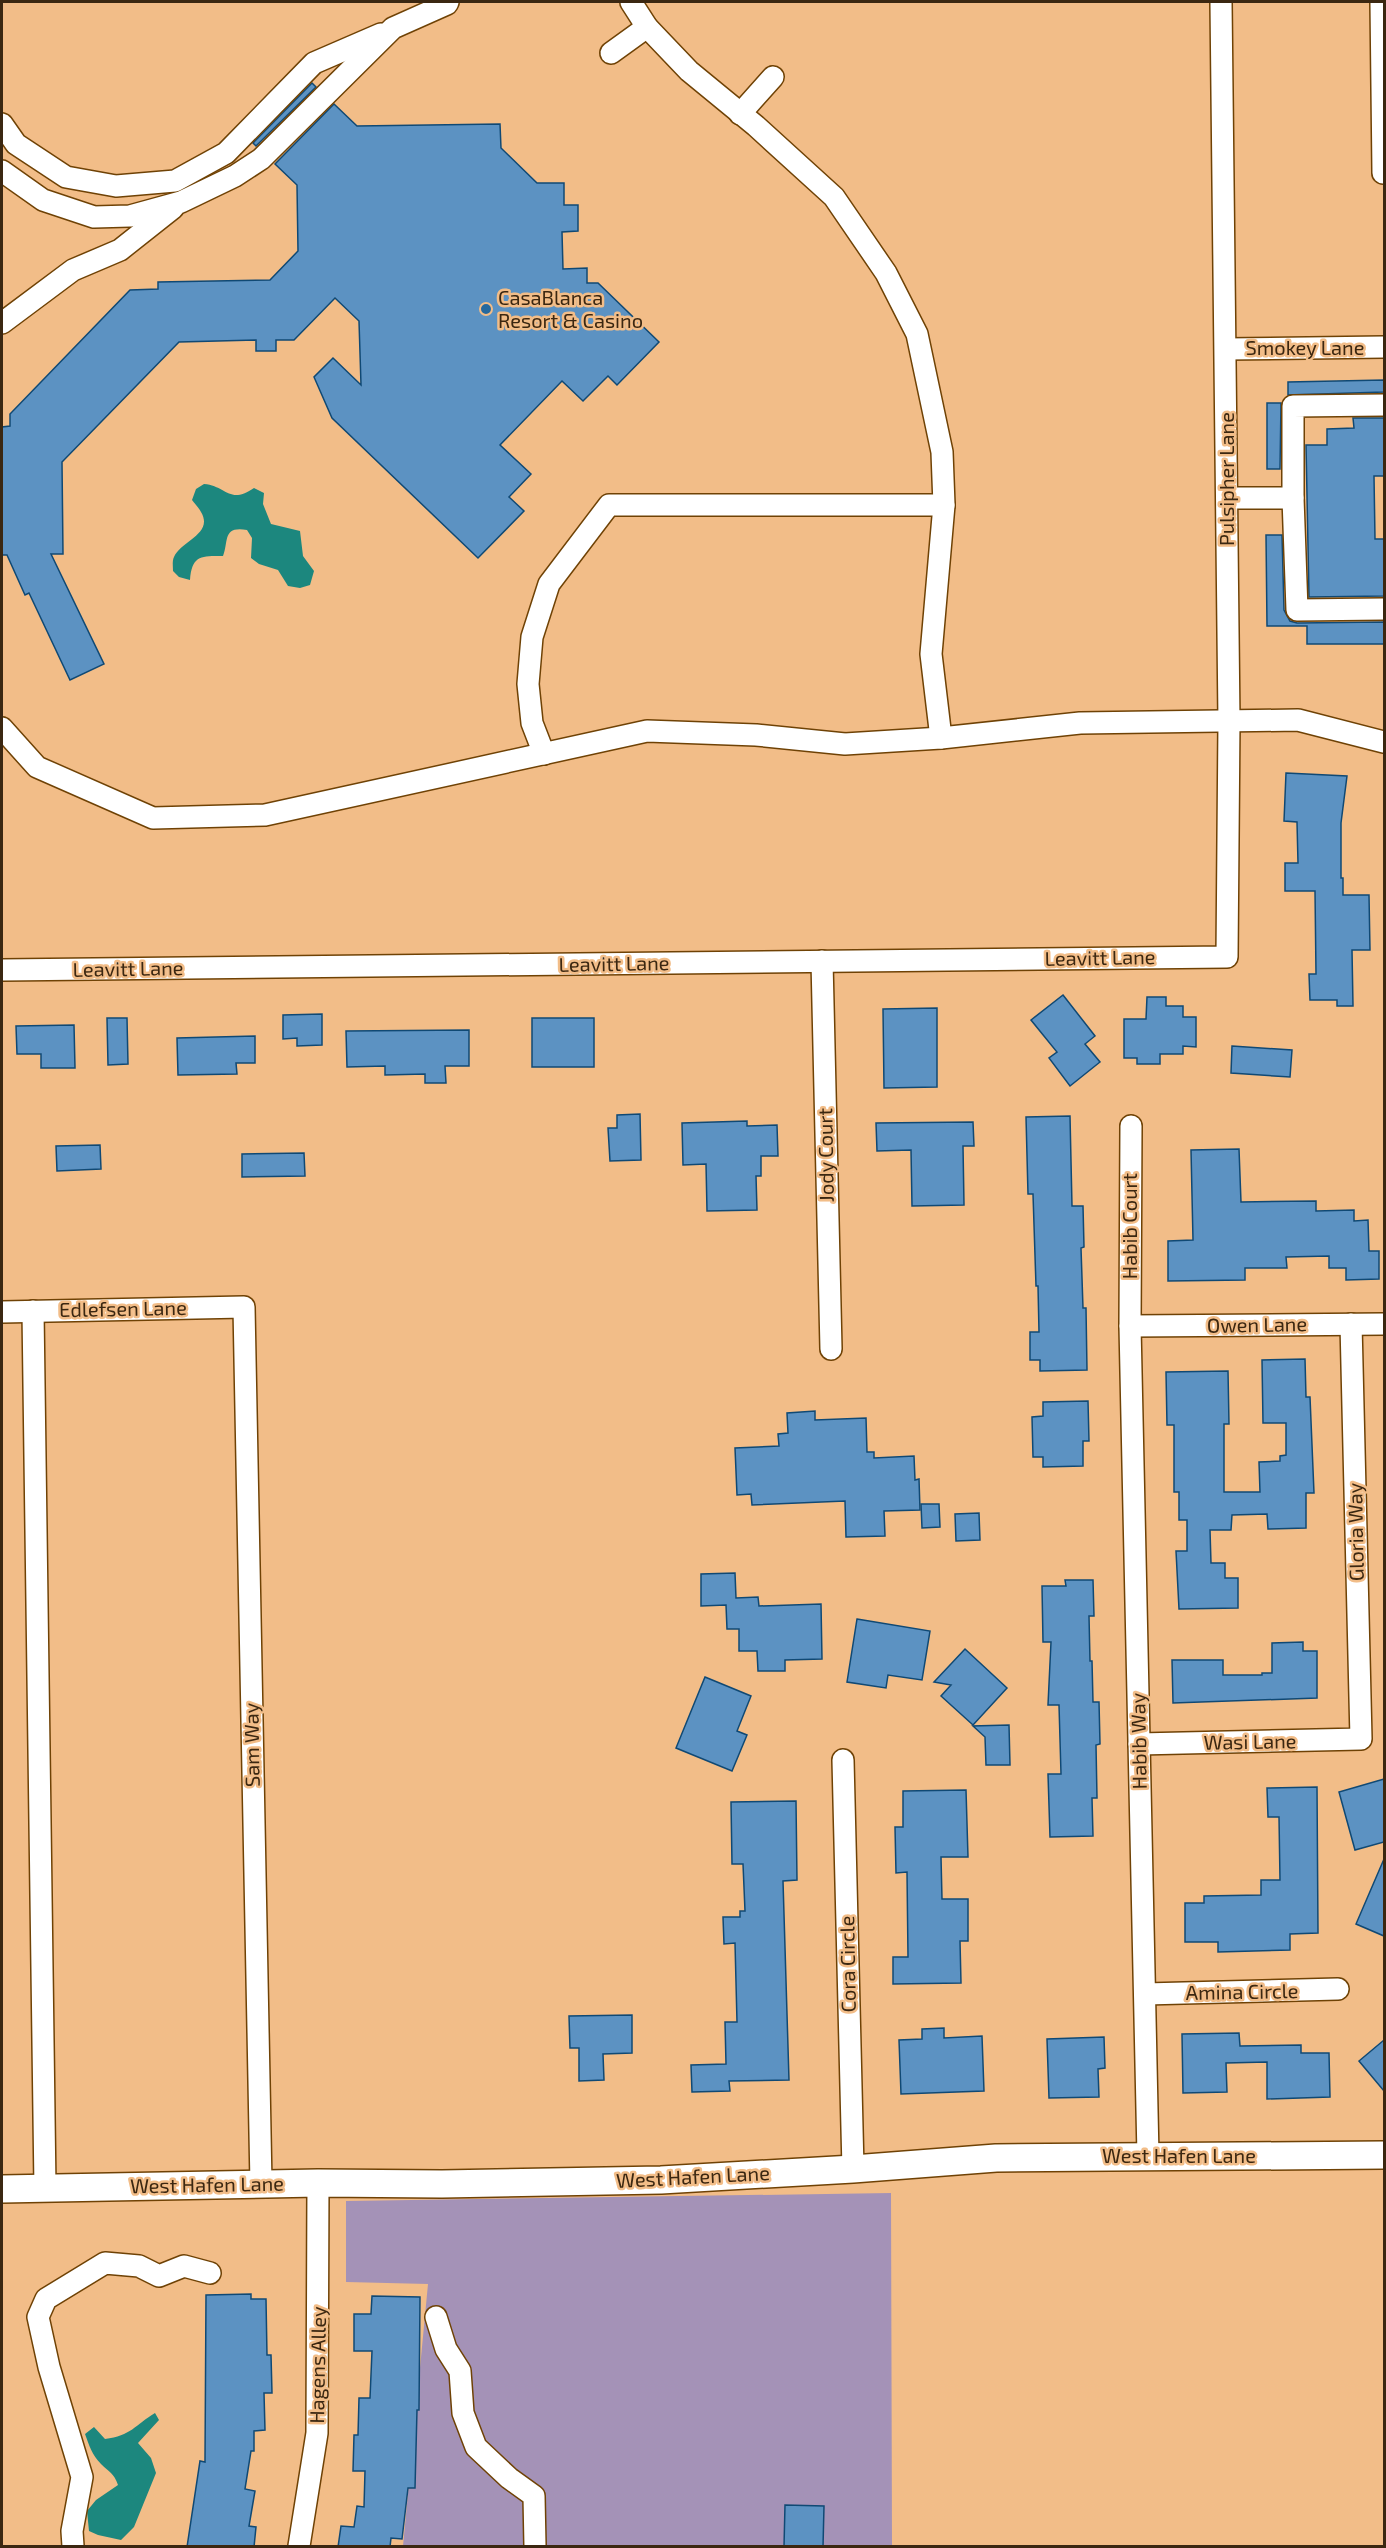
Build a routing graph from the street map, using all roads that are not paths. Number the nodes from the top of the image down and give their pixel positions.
1 (450, 2) edge
2 (631, 2) edge
3 (1221, 2) edge
4 (1381, 2) edge
5 (647, 27) junction
6 (393, 28) junction
7 (611, 53) dead end
8 (773, 77) dead end
9 (740, 114) junction
10 (2, 124) edge
11 (2, 171) edge
12 (1383, 173) dead end
13 (181, 202) junction
14 (2, 323) edge
15 (1384, 347) edge
16 (1226, 349) junction
17 (1384, 405) edge
18 (1227, 498) junction
19 (1293, 498) junction
20 (944, 505) junction
21 (1384, 609) edge
22 (1229, 721) junction
23 (2, 728) edge
24 (941, 738) junction
25 (1384, 742) edge
26 (544, 754) junction
27 (1227, 957) joint
28 (822, 961) junction
29 (2, 970) edge
30 (1131, 1126) dead end
31 (244, 1307) joint
32 (33, 1311) junction
33 (2, 1312) edge
34 (1351, 1324) junction
35 (1384, 1324) edge
36 (1130, 1326) junction
37 (831, 1349) dead end
38 (1361, 1740) joint
39 (1140, 1744) junction
40 (843, 1760) dead end
41 (1338, 1989) dead end
42 (1145, 1994) junction
43 (1384, 2155) edge
44 (1148, 2156) junction
45 (853, 2169) junction
46 (318, 2182) junction
47 (261, 2184) junction
48 (2, 2188) edge
49 (45, 2188) junction
50 (210, 2273) dead end
51 (436, 2317) dead end
52 (73, 2547) edge
53 (299, 2547) edge
54 (535, 2547) edge

1 - 6 street
2 - 5 street
3 - 16 street, Pulsipher Lane
4 - 12 street
5 - 7 street
5 - 9 street
6 - 10 street
6 - 13 street
8 - 9 street
9 - 20 street
11 - 13 street
13 - 14 street
15 - 16 street, Smokey Lane
16 - 18 street, Pulsipher Lane
17 - 19 street
18 - 19 street
18 - 22 street, Pulsipher Lane
19 - 21 street
20 - 24 street
20 - 26 street
22 - 24 street
22 - 25 street
22 - 27 street, Pulsipher Lane
23 - 26 street
24 - 26 street
27 - 28 street, Leavitt Lane
28 - 29 street, Leavitt Lane
28 - 37 street, Jody Court
30 - 36 street, Habib Court
31 - 32 street, Edlefsen Lane
31 - 47 street, Sam Way
32 - 33 street, Edlefsen Lane
32 - 49 street
34 - 35 street, Owen Lane
34 - 36 street, Owen Lane
34 - 38 street, Gloria Way
36 - 39 street, Habib Way
38 - 39 street, Wasi Lane
39 - 42 street, Habib Way
40 - 45 street, Cora Circle
41 - 42 street, Amina Circle
42 - 44 street, Habib Way
43 - 44 main road, West Hafen Lane
44 - 45 main road, West Hafen Lane
45 - 46 main road, West Hafen Lane
46 - 47 main road, West Hafen Lane
46 - 53 street, Hagens Alley
47 - 49 main road, West Hafen Lane
48 - 49 main road, West Hafen Lane
50 - 52 street
51 - 54 street

